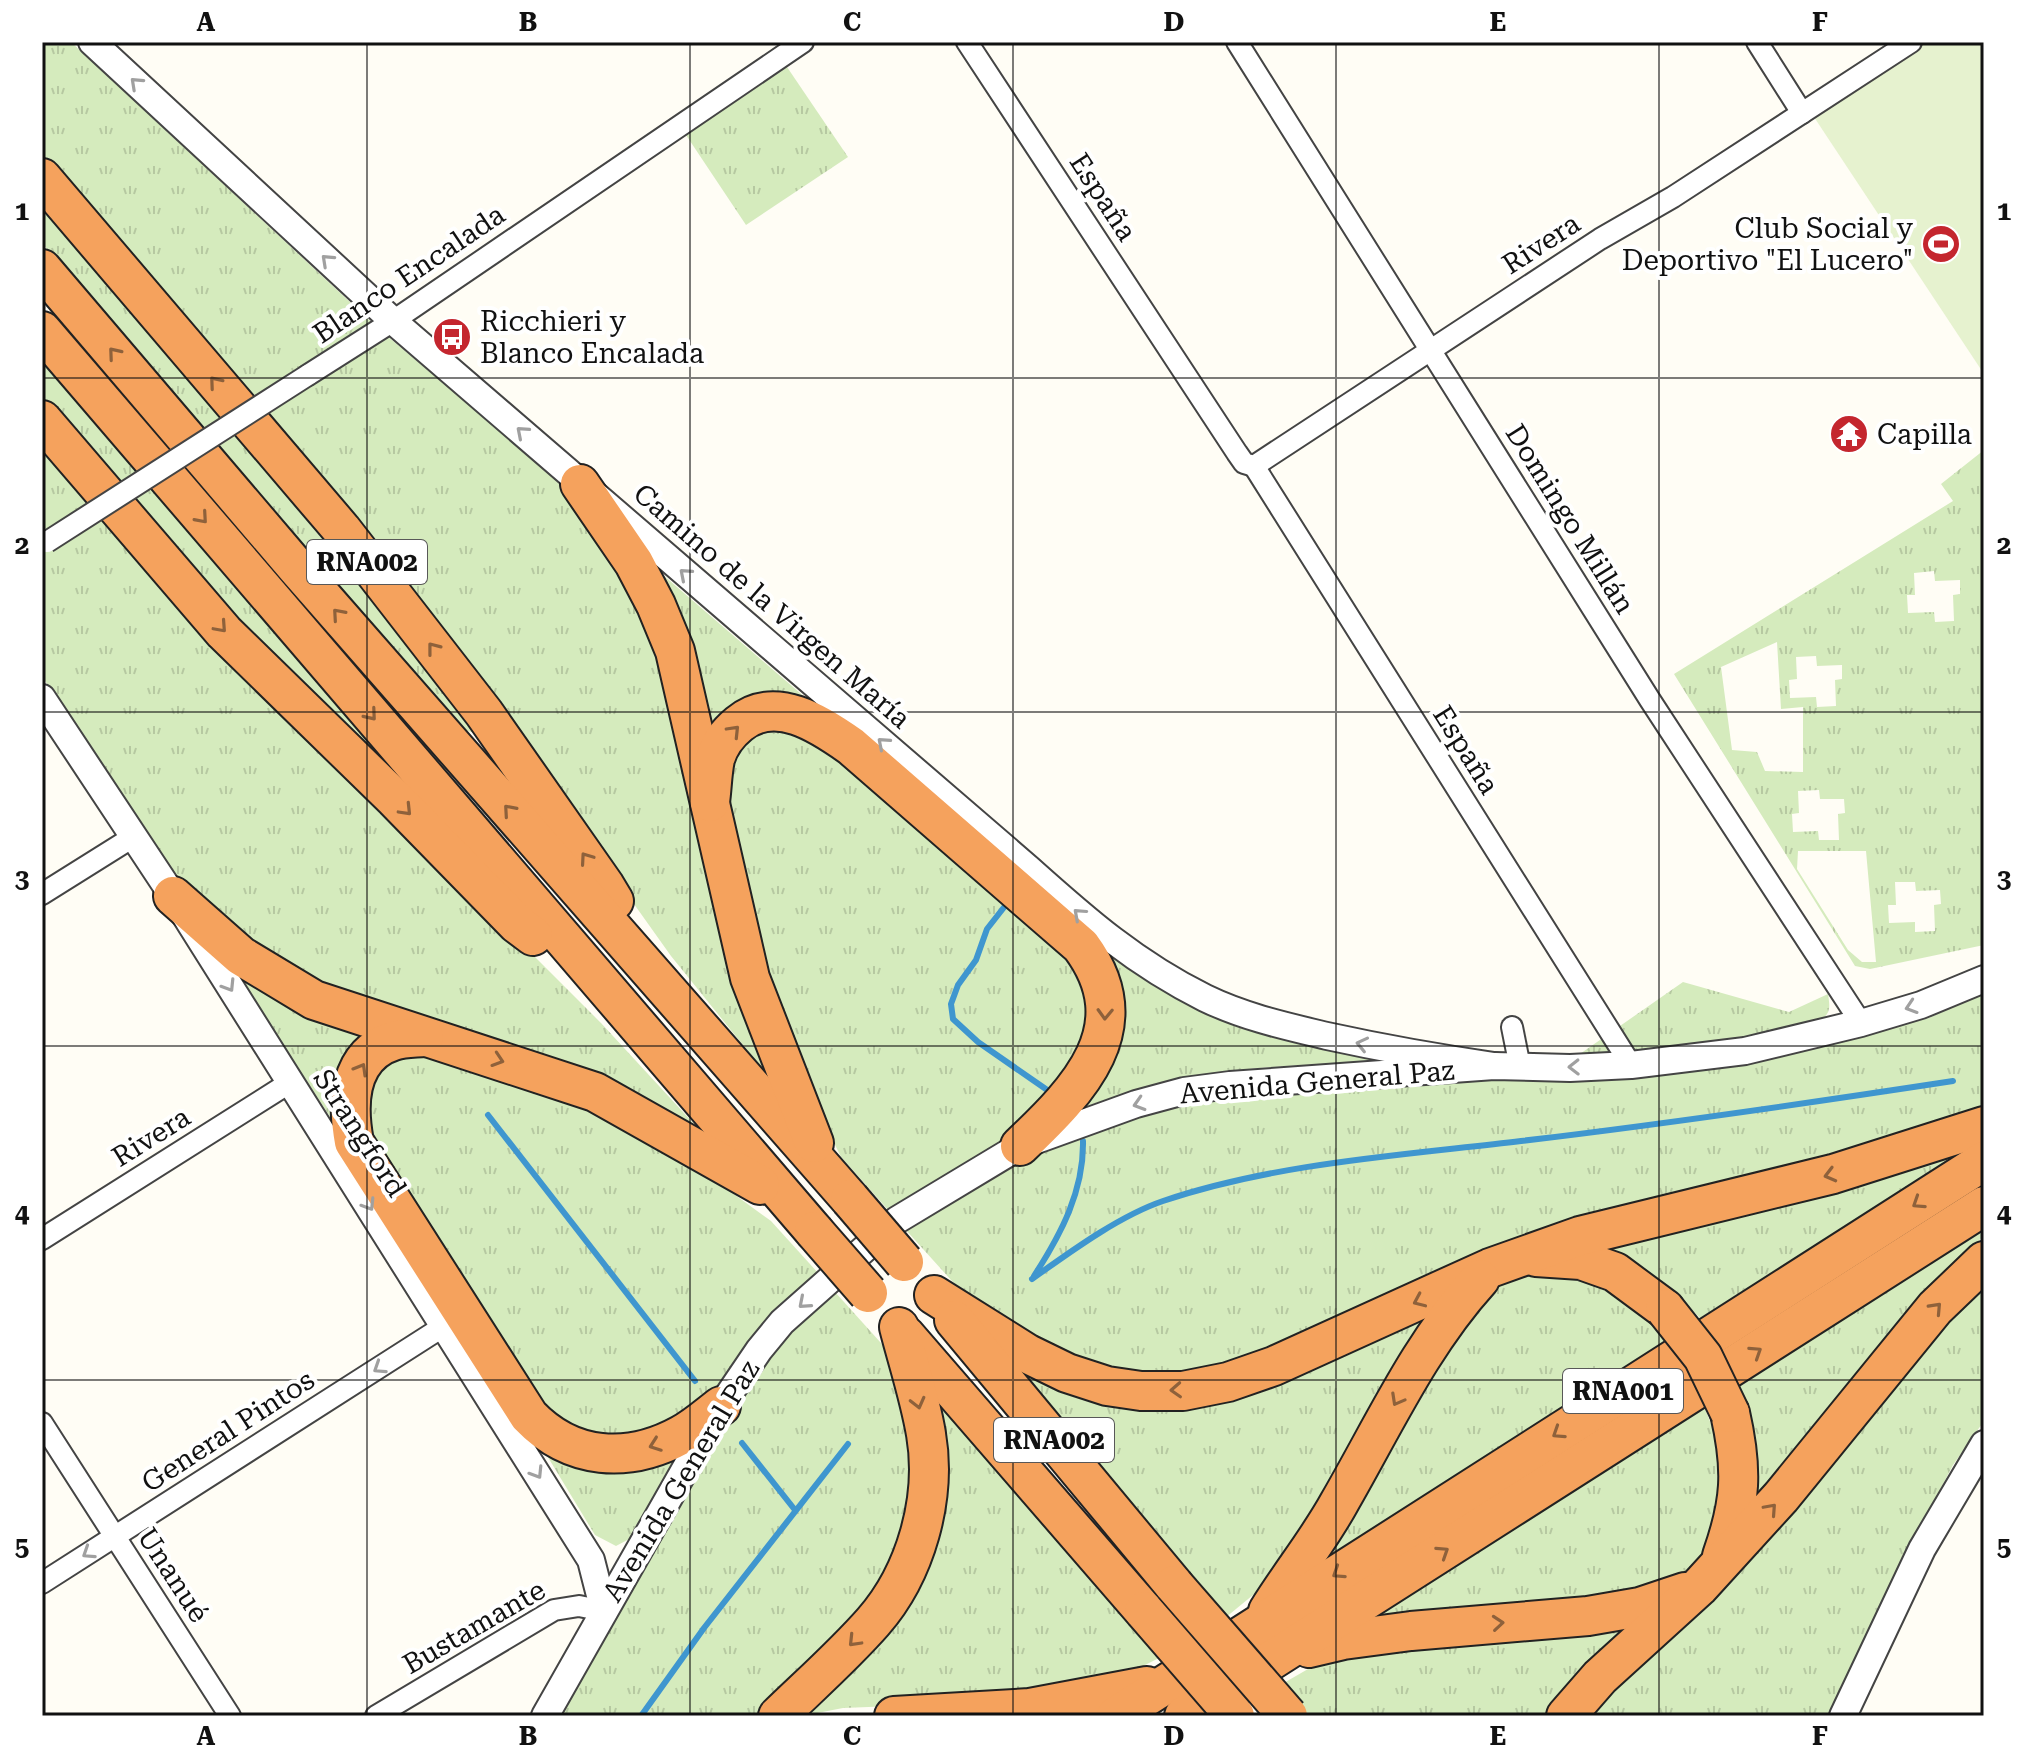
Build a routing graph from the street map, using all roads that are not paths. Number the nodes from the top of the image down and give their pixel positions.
1 (92, 42) edge
2 (803, 42) edge
3 (967, 42) edge
4 (1237, 42) edge
5 (1757, 42) edge
6 (1911, 42) edge
7 (1802, 113) junction
8 (42, 178) edge
9 (42, 269) edge
10 (393, 321) junction
11 (42, 331) edge
12 (1431, 350) junction
13 (42, 420) edge
14 (1249, 464) junction
15 (580, 484) junction
16 (45, 544) edge
17 (42, 698) edge
18 (710, 802) junction
19 (133, 837) junction
20 (42, 894) edge
21 (173, 896) junction
22 (1103, 951) junction
23 (652, 974) junction
24 (1984, 979) edge
25 (618, 1004) junction
26 (1861, 1023) junction
27 (1512, 1027) dead end
28 (424, 1036) junction
29 (1631, 1065) junction
30 (1507, 1067) junction
31 (289, 1083) junction
32 (1984, 1126) edge
33 (342, 1144) junction
34 (1020, 1146) junction
35 (1984, 1161) edge
36 (838, 1185) junction
37 (1984, 1206) edge
38 (802, 1217) junction
39 (42, 1239) edge
40 (1525, 1256) junction
41 (1984, 1261) edge
42 (1490, 1268) junction
43 (934, 1295) junction
44 (444, 1326) junction
45 (899, 1327) junction
46 (721, 1406) junction
47 (42, 1423) edge
48 (529, 1435) junction
49 (1984, 1444) edge
50 (1975, 1479) edge
51 (115, 1536) junction
52 (1709, 1577) junction
53 (42, 1583) edge
54 (604, 1611) junction
55 (1262, 1622) junction
56 (1282, 1654) junction
57 (1170, 1682) junction
58 (230, 1716) edge
59 (376, 1716) edge
60 (545, 1716) edge
61 (778, 1716) edge
62 (894, 1716) edge
63 (1116, 1716) edge
64 (1184, 1716) edge
65 (1235, 1716) edge
66 (1288, 1716) edge
67 (1566, 1716) edge
68 (1843, 1716) edge

10 -> 1 street, Camino de la Virgen María
2 - 10 street, Blanco Encalada
3 - 14 street, España
4 - 12 street, Domingo Millán
5 - 7 street
6 - 7 street, Rivera
7 - 12 street, Rivera
23 -> 8 highway, RNA002
23 -> 9 highway, RNA002
15 -> 10 street, Camino de la Virgen María
10 - 16 street, Blanco Encalada, bridge
11 -> 25 highway, RNA002
12 - 14 street, Rivera
12 - 26 street, Domingo Millán
13 -> 25 highway, RNA002
14 - 29 street, España
15 - 18 highway
22 -> 15 street, Camino de la Virgen María
17 - 19 street, Strangford
18 -> 22 highway
18 - 36 highway
19 - 20 street
19 - 21 street, Strangford
21 - 28 highway
21 -> 31 street, Strangford
30 -> 22 street, Camino de la Virgen María
22 -> 34 highway
23 - 36 highway, RNA002
24 -> 26 street, Avenida General Paz
25 - 38 highway, RNA002
26 - 29 street, Avenida General Paz
27 - 30 street
33 -> 28 highway
28 -> 38 highway
29 -> 30 street, Avenida General Paz
30 -> 34 street, Avenida General Paz
31 - 33 street, Strangford
31 - 39 street, Rivera
32 -> 40 highway
33 -> 44 street, Strangford
33 - 48 highway
34 -> 46 street, Avenida General Paz
35 -> 55 highway, RNA001
36 - 43 highway, RNA002, bridge
56 -> 37 highway, RNA001
38 - 45 highway, RNA002, bridge
40 - 42 highway
40 - 52 highway, bridge
52 -> 41 highway
42 -> 43 highway
42 -> 55 highway
43 - 66 highway, RNA002, bridge
44 - 48 street, Strangford
44 -> 51 street, General Pintos
45 -> 61 highway
45 - 65 highway, RNA002, bridge
46 -> 48 highway
46 - 54 street, Avenida General Paz
47 - 51 street, Unanué
48 -> 54 street, Strangford
49 - 50 street
50 - 68 street
51 -> 53 street, General Pintos
51 - 58 street, Unanué
56 -> 52 highway
52 - 67 highway
54 - 59 street, Bustamante
54 - 60 street, Avenida General Paz
55 - 57 highway, RNA001
56 - 64 highway, RNA001
57 - 62 highway
57 - 63 highway, RNA001

